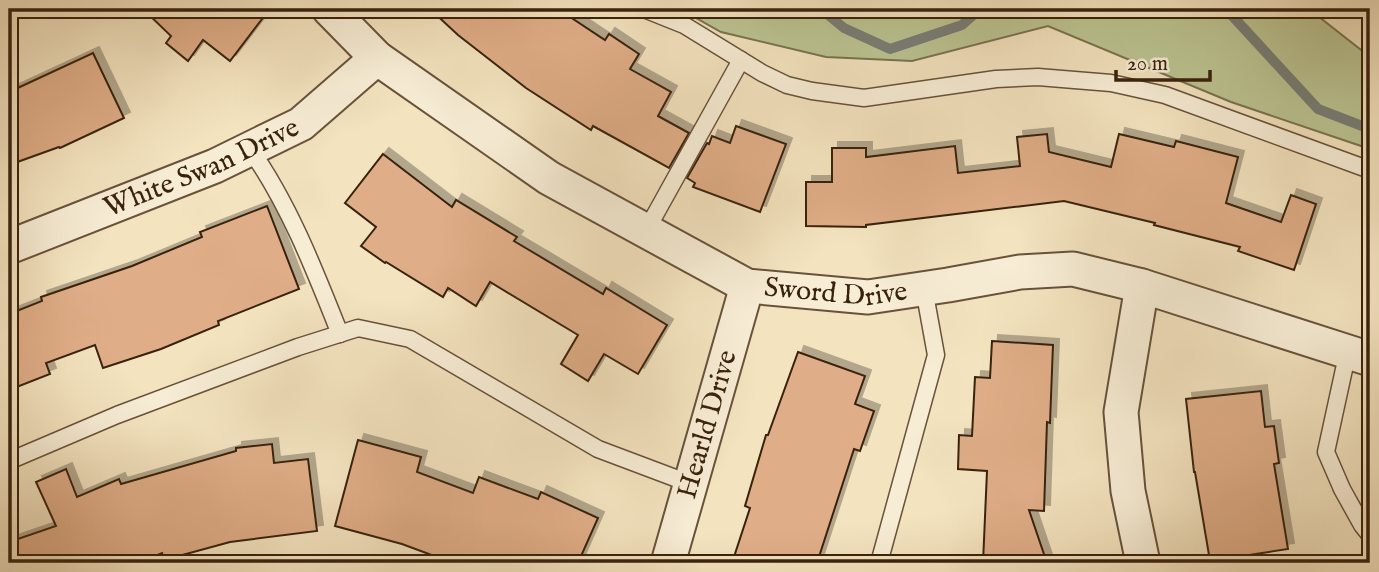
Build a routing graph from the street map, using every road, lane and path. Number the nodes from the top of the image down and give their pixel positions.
1 (329, 9) edge
2 (645, 9) edge
3 (377, 58) junction
4 (741, 60) junction
5 (250, 149) junction
6 (1370, 170) edge
7 (646, 231) junction
8 (9, 247) edge
9 (747, 286) junction
10 (1142, 286) junction
11 (924, 289) junction
12 (340, 334) junction
13 (1359, 355) edge
14 (9, 461) edge
15 (691, 484) junction
16 (1370, 535) edge
17 (668, 563) edge
18 (879, 563) edge
19 (1144, 563) edge

1 - 3 street, Sword Drive
2 - 4 lane
3 - 5 street, White Swan Drive
3 - 7 street, Sword Drive
4 - 6 lane
4 - 7 lane
5 - 8 street, White Swan Drive
5 - 12 lane
7 - 9 street, Sword Drive
9 - 11 street, Sword Drive
9 - 15 street, Hearld Drive
10 - 11 street, Sword Drive
10 - 13 street, Sword Drive
10 - 19 street
11 - 18 lane
12 - 14 lane
12 - 15 lane
13 - 16 lane
15 - 17 street, Hearld Drive

